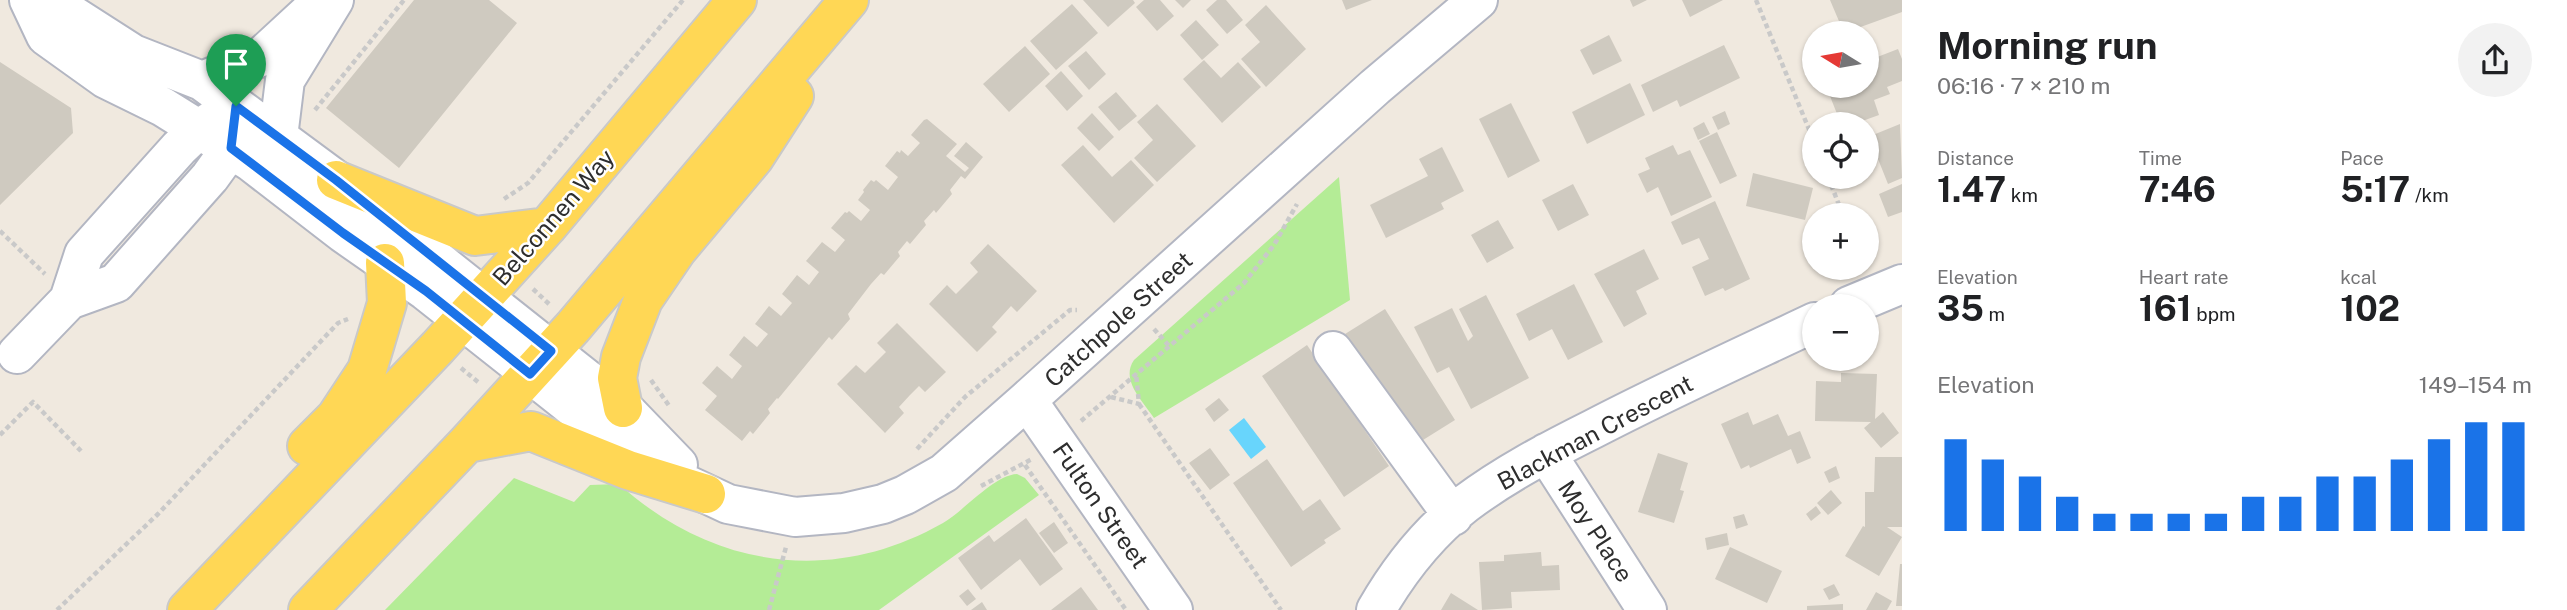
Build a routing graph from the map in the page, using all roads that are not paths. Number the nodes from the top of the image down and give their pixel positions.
1 (323, 0) edge
2 (334, 0) edge
3 (737, 0) edge
4 (849, 0) edge
5 (856, 0) edge
6 (1479, 0) edge
7 (202, 81) junction
8 (236, 106) junction
9 (292, 128) junction
10 (215, 139) junction
11 (336, 180) junction
12 (547, 227) junction
13 (385, 263) junction
14 (1902, 284) edge
15 (1878, 294) edge
16 (473, 309) junction
17 (1802, 328) edge
18 (1333, 351) dead end
19 (17, 354) dead end
20 (541, 362) junction
21 (1027, 400) junction
22 (623, 408) junction
23 (467, 443) junction
24 (1546, 453) junction
25 (706, 494) junction
26 (1453, 516) junction
27 (176, 610) edge
28 (187, 610) edge
29 (308, 610) edge
30 (1173, 610) edge
31 (1376, 610) edge
32 (1647, 610) edge

1 - 7 street
2 - 9 street
3 - 12 main road, Belconnen Way
4 - 20 main road
5 - 22 main road
6 - 21 street, Catchpole Street
7 - 8 street
7 - 10 street
8 - 9 street
8 - 10 street
9 - 11 street
10 - 13 street
10 - 19 street
11 - 12 main road
11 - 16 street
12 - 16 main road, Belconnen Way
13 - 16 street
13 - 27 main road
14 - 15 street
16 - 20 street, Catchpole Street
16 - 28 main road, Belconnen Way
17 - 24 street, Blackman Crescent
18 - 26 street
20 - 22 street, Catchpole Street
20 - 23 main road
20 - 25 street, Catchpole Street
21 - 25 street, Catchpole Street
21 - 30 street, Fulton Street
22 - 25 street, Catchpole Street
23 - 25 main road
23 - 29 main road
24 - 26 street, Blackman Crescent
24 - 32 street, Moy Place
26 - 31 street, Blackman Crescent

